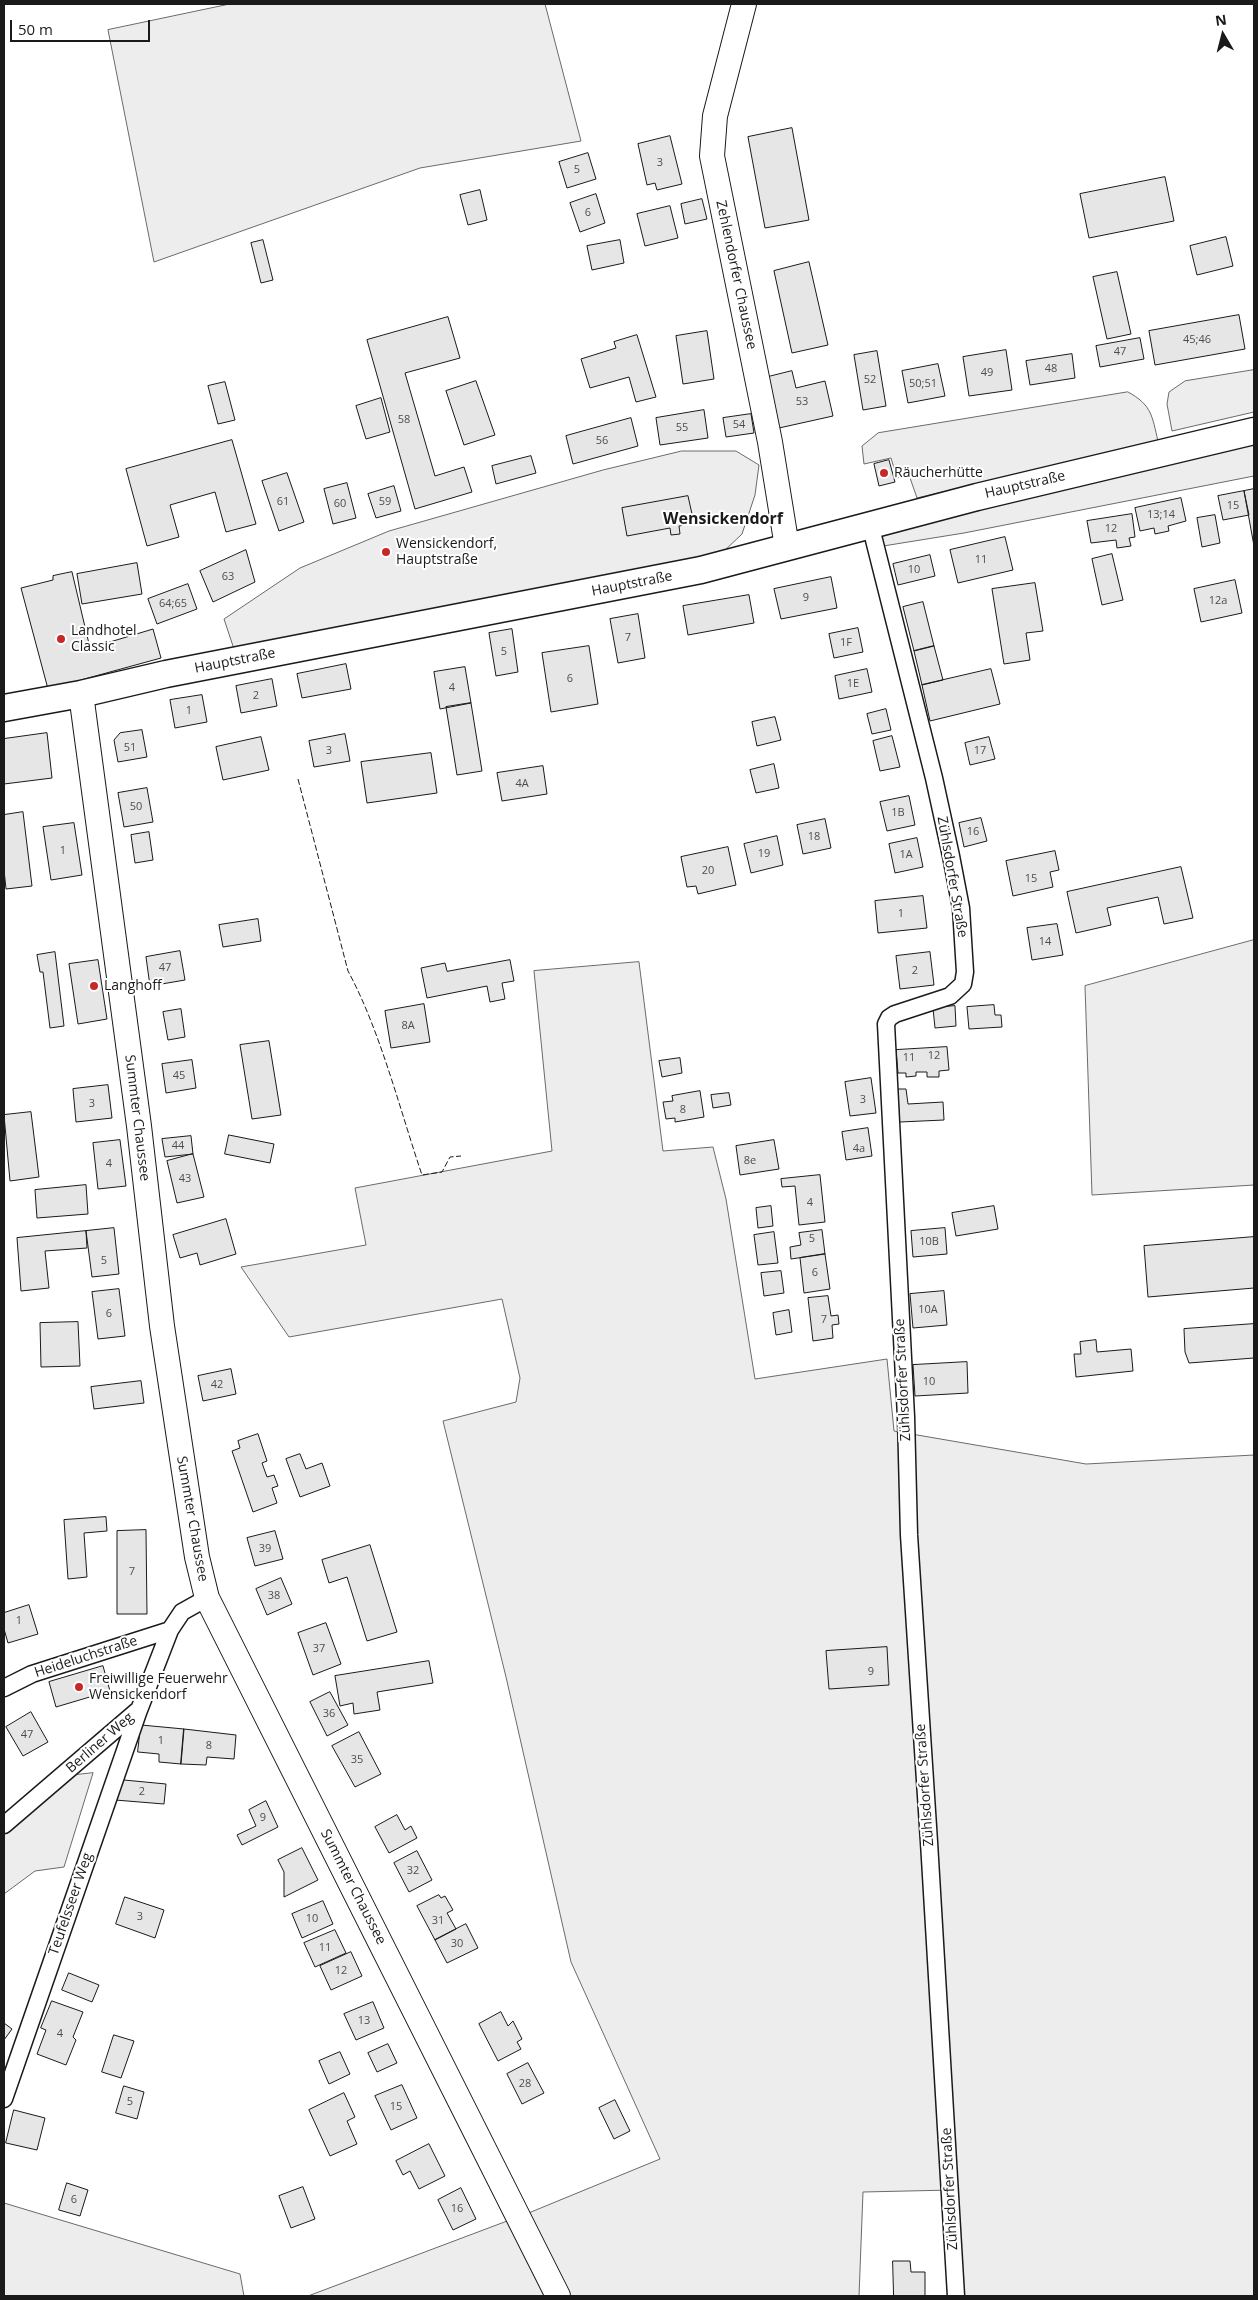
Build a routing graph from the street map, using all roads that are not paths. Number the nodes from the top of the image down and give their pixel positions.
1 (744, 4) edge
2 (1254, 431) edge
3 (870, 524) junction
4 (787, 547) junction
5 (81, 694) junction
6 (4, 708) edge
7 (207, 1598) junction
8 (170, 1630) junction
9 (4, 1688) edge
10 (139, 1710) junction
11 (4, 1825) edge
12 (4, 2099) edge
13 (558, 2296) edge
14 (956, 2296) edge

1 - 4 main road, Zehlendorfer Chaussee
2 - 3 main road, Hauptstraße
3 - 4 main road, Hauptstraße
3 - 14 street, Zühlsdorfer Straße
4 - 5 main road, Hauptstraße
5 - 6 main road, Hauptstraße
5 - 7 main road, Summter Chaussee
7 - 8 street, Berliner Weg
7 - 13 main road, Summter Chaussee
8 - 9 street, Heideluchstraße
8 - 10 street, Berliner Weg
10 - 11 street, Berliner Weg
10 - 12 street, Teufelsseer Weg

